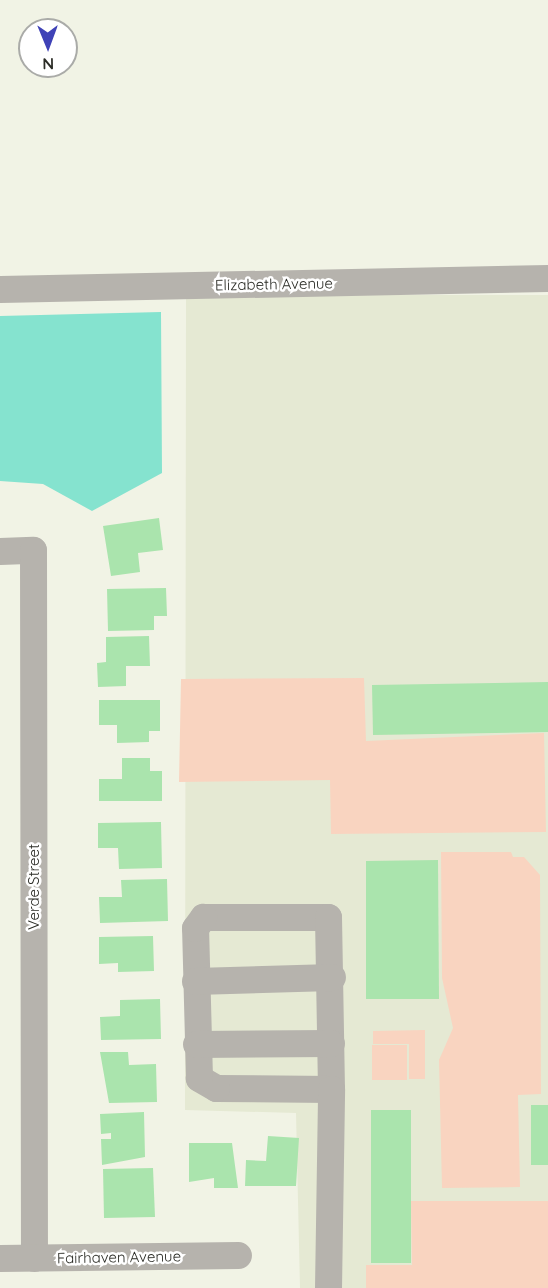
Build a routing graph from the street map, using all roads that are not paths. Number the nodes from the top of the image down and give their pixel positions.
1 (548, 278) edge
2 (0, 289) edge
3 (0, 551) edge
4 (332, 977) junction
5 (195, 981) junction
6 (331, 1043) junction
7 (196, 1044) junction
8 (331, 1089) junction
9 (237, 1255) dead end
10 (0, 1258) edge
11 (34, 1258) junction
12 (328, 1288) edge

1 - 2 street, Elizabeth Avenue
3 - 11 street, Verde Street
4 - 5 street
4 - 5 street
4 - 6 street
5 - 7 street
6 - 7 street
6 - 8 street
7 - 8 street
8 - 12 street
9 - 11 street, Fairhaven Avenue
10 - 11 street, Fairhaven Avenue

